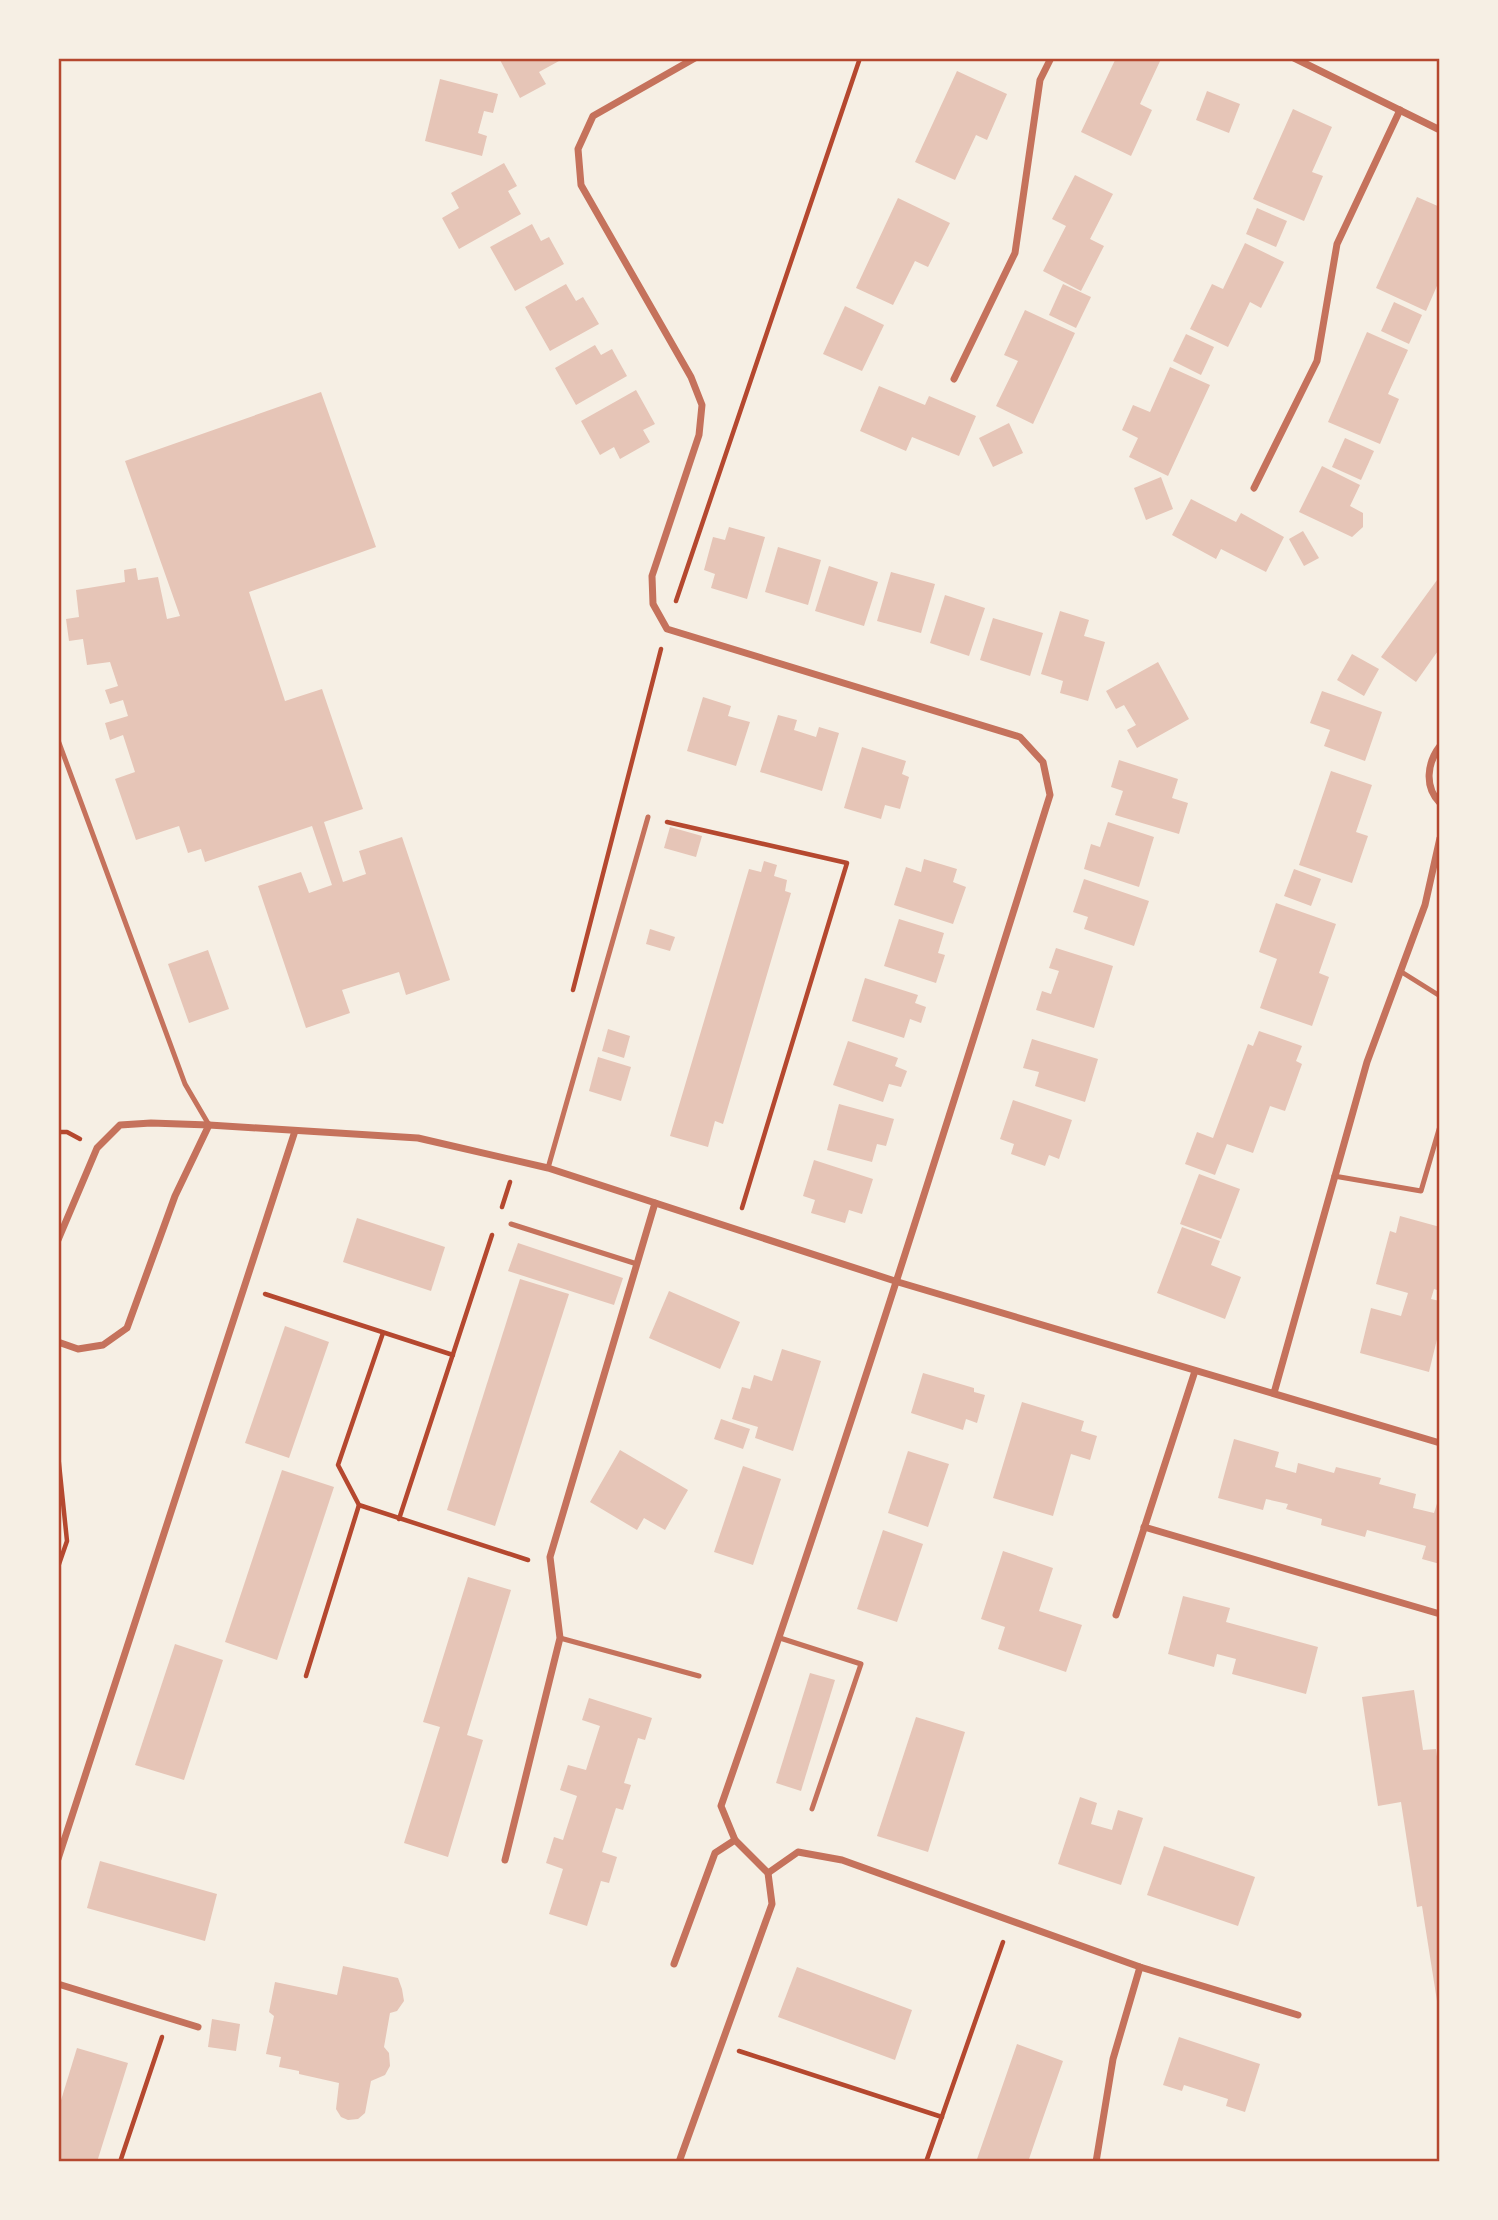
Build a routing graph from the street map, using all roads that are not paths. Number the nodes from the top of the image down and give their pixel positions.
1 (695, 58) edge
2 (1051, 58) edge
3 (1294, 58) edge
4 (1400, 110) junction
5 (1440, 130) edge
6 (954, 380) dead end
7 (1254, 488) dead end
8 (58, 740) edge
9 (1440, 746) edge
10 (1440, 803) edge
11 (648, 817) road end
12 (1440, 838) edge
13 (1401, 971) junction
14 (1440, 996) edge
15 (209, 1125) junction
16 (1440, 1126) edge
17 (295, 1131) junction
18 (548, 1168) junction
19 (1334, 1176) junction
20 (655, 1203) junction
21 (511, 1224) dead end
22 (58, 1240) edge
23 (637, 1264) junction
24 (898, 1282) junction
25 (58, 1342) edge
26 (1195, 1371) junction
27 (1274, 1394) junction
28 (1440, 1443) edge
29 (1144, 1527) junction
30 (1440, 1614) edge
31 (1116, 1615) dead end
32 (560, 1637) junction
33 (780, 1638) junction
34 (699, 1676) dead end
35 (812, 1809) dead end
36 (735, 1840) junction
37 (58, 1859) edge
38 (505, 1860) dead end
39 (768, 1873) junction
40 (674, 1964) dead end
41 (1140, 1967) junction
42 (58, 1984) edge
43 (1298, 2015) dead end
44 (198, 2027) dead end
45 (679, 2162) edge
46 (1096, 2162) edge

1 - 24 street
2 - 6 street
3 - 4 street
4 - 5 street
4 - 7 street
8 - 15 lane
9 - 10 street
11 - 18 lane
12 - 13 street
13 - 14 lane
13 - 19 street
15 - 17 street
15 - 22 street
15 - 25 street
16 - 19 lane
17 - 18 street
17 - 37 street
18 - 20 street
19 - 27 street
20 - 23 street
20 - 24 street
21 - 23 lane
23 - 32 street
24 - 26 street
24 - 33 street
26 - 27 street
26 - 29 street
27 - 28 street
29 - 30 street
29 - 31 street
32 - 34 lane
32 - 38 street
33 - 35 lane
33 - 36 street
36 - 39 street
36 - 40 street
39 - 41 street
39 - 45 street
41 - 43 street
41 - 46 street
42 - 44 street

